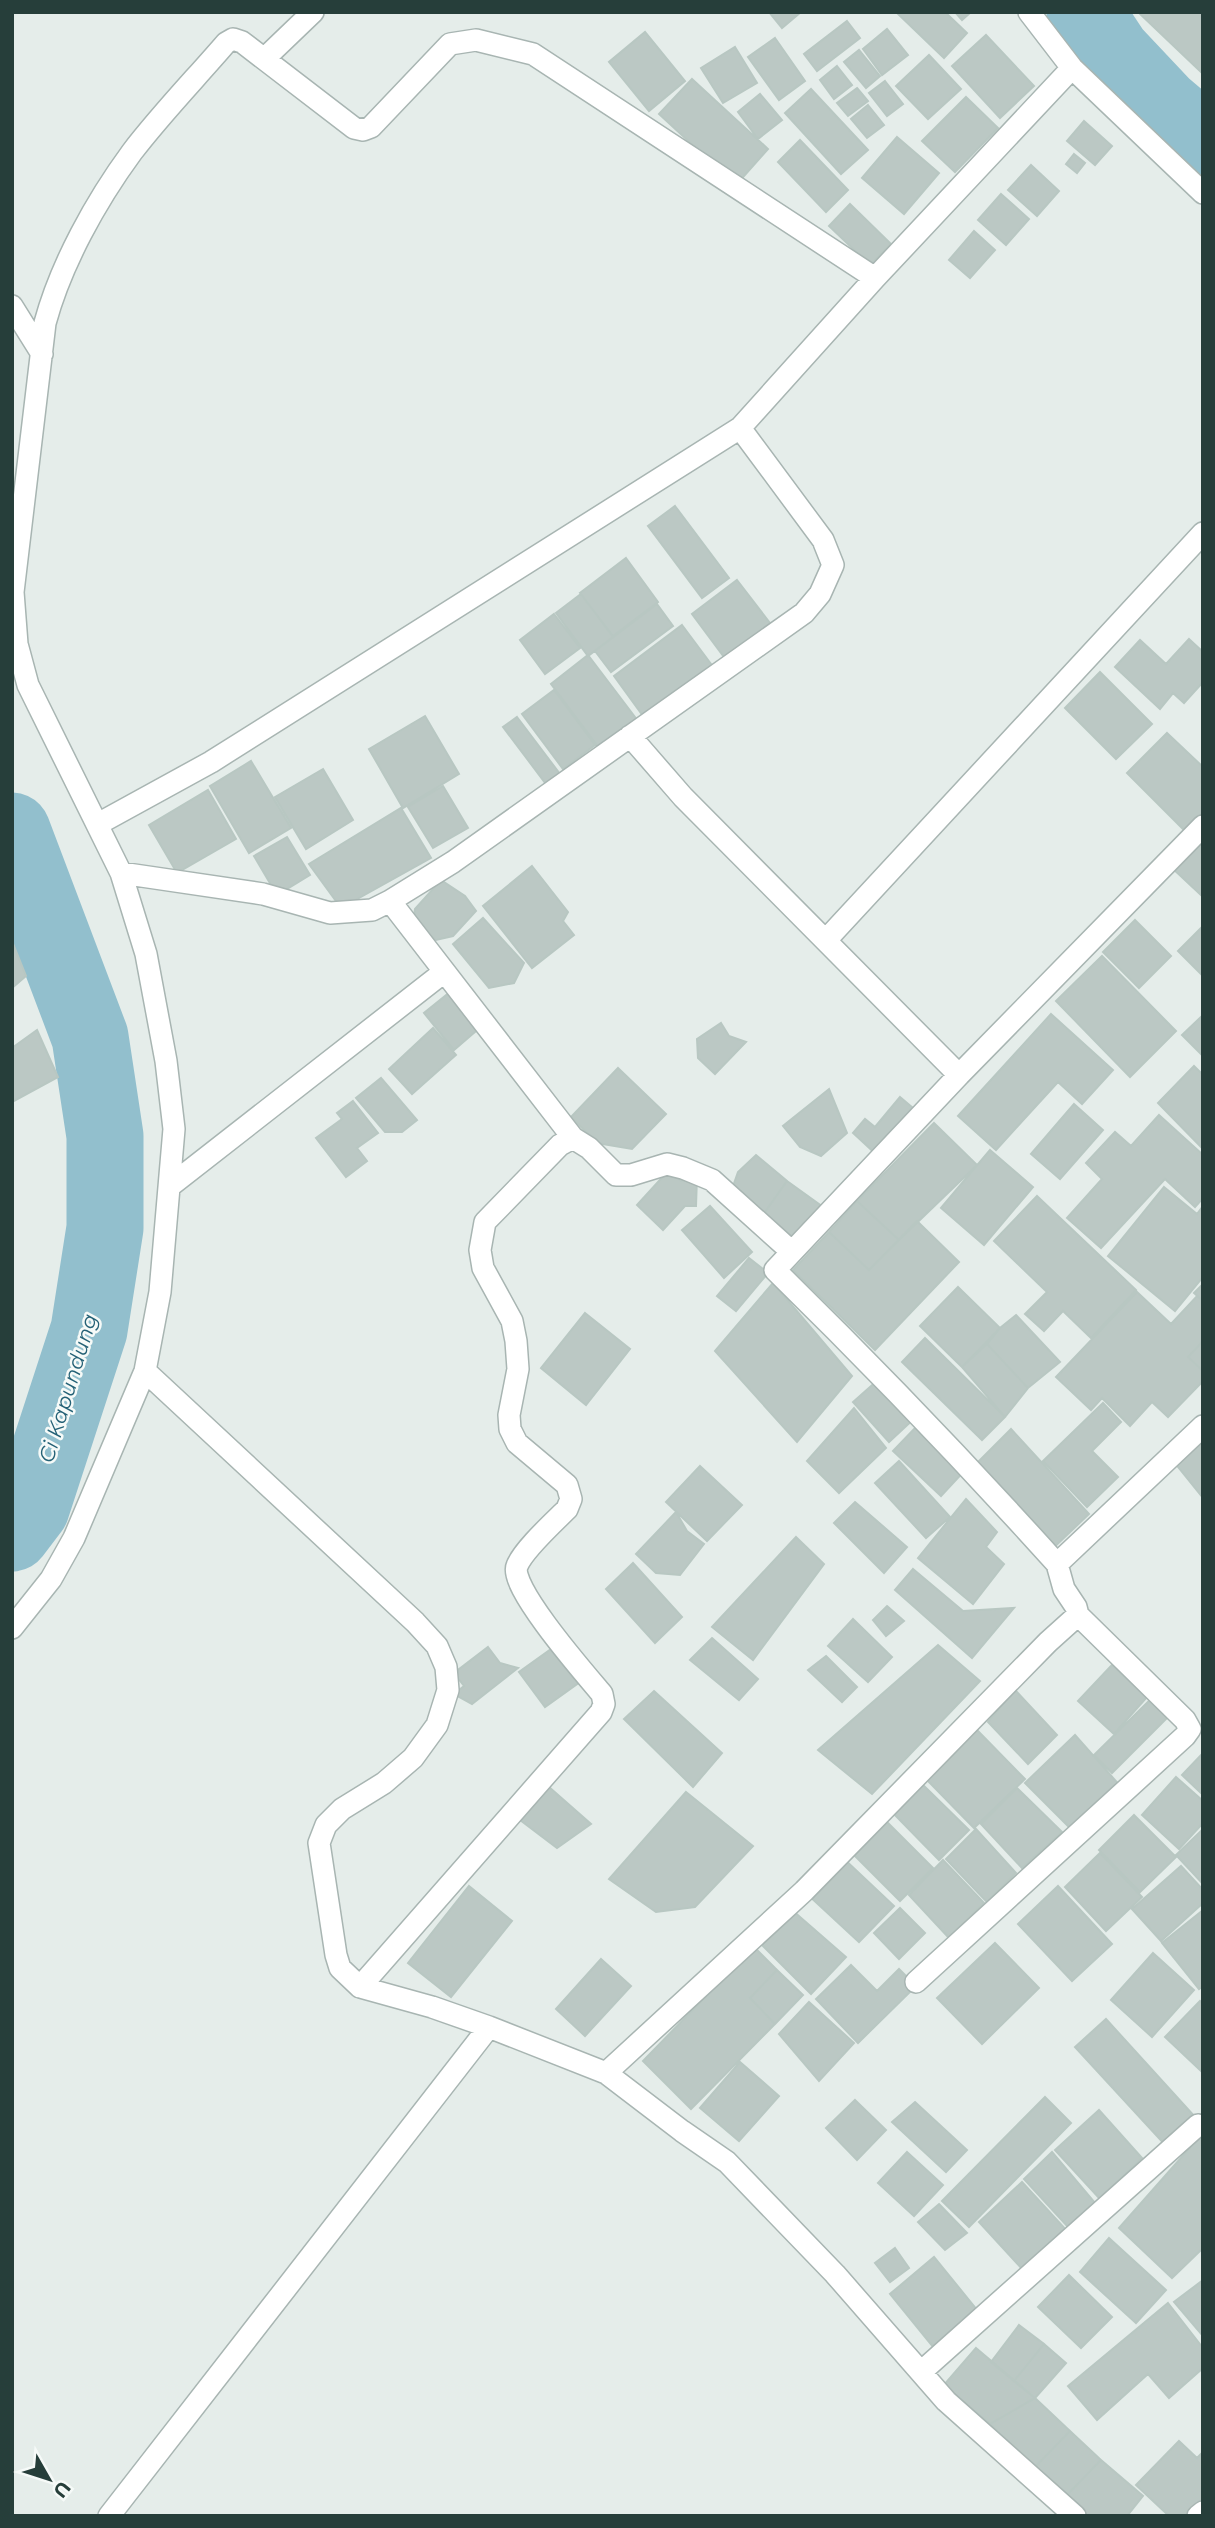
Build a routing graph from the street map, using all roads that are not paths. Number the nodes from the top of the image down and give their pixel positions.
1 (313, 12) edge
2 (1029, 12) edge
3 (264, 59) junction
4 (1072, 68) junction
5 (1203, 193) edge
6 (876, 278) junction
7 (12, 306) edge
8 (42, 354) junction
9 (740, 428) junction
10 (1203, 533) edge
11 (20, 689) edge
12 (630, 736) junction
13 (98, 824) junction
14 (1203, 826) edge
15 (121, 873) junction
16 (390, 901) junction
17 (826, 940) junction
18 (444, 972) junction
19 (959, 1075) junction
20 (573, 1138) junction
21 (170, 1186) junction
22 (792, 1252) junction
23 (145, 1371) junction
24 (1203, 1426) edge
25 (1057, 1564) junction
26 (1078, 1615) junction
27 (12, 1628) edge
28 (916, 1982) dead end
29 (360, 1987) junction
30 (489, 2027) junction
31 (606, 2073) junction
32 (1198, 2125) dead end
33 (921, 2372) junction
34 (1203, 2512) edge
35 (109, 2516) edge
36 (1075, 2516) edge
37 (1198, 2516) edge

1 - 3 street
2 - 4 street
3 - 6 street
3 - 8 street
4 - 5 street
4 - 6 street
6 - 9 street
7 - 8 street
8 - 11 street
9 - 12 street
9 - 13 street
10 - 17 street
11 - 13 street
12 - 16 street
12 - 17 street
13 - 15 street
14 - 19 street
15 - 16 street
15 - 21 street
16 - 18 street
17 - 19 street
18 - 20 street
18 - 21 street
19 - 22 street
20 - 22 street
20 - 29 street
21 - 23 street
22 - 25 street
23 - 27 street
23 - 29 street
24 - 25 street
25 - 26 street
26 - 28 street
26 - 31 street
29 - 30 street
30 - 31 street
30 - 35 street
31 - 33 street
32 - 33 street
33 - 36 street
34 - 37 street

